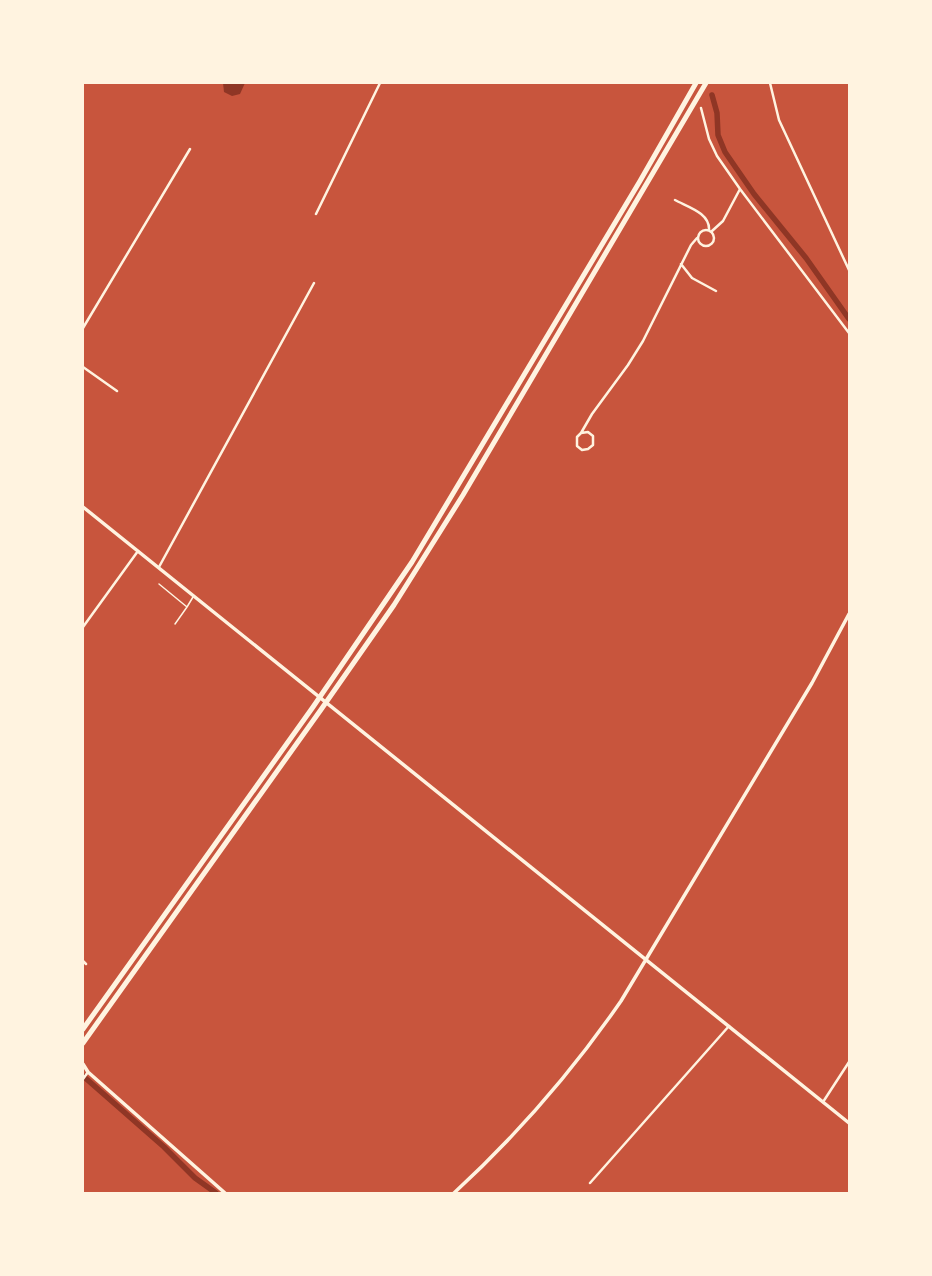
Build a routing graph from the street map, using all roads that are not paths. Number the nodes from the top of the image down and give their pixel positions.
1 (380, 83) edge
2 (696, 83) edge
3 (706, 83) edge
4 (770, 83) edge
5 (701, 108) dead end
6 (190, 149) dead end
7 (740, 189) junction
8 (675, 200) dead end
9 (316, 214) dead end
10 (711, 231) junction
11 (696, 238) junction
12 (681, 264) junction
13 (849, 270) edge
14 (314, 283) dead end
15 (716, 290) dead end
16 (83, 328) edge
17 (849, 333) edge
18 (83, 367) edge
19 (117, 391) dead end
20 (581, 432) junction
21 (83, 507) edge
22 (138, 551) junction
23 (159, 567) junction
24 (160, 584) dead end
25 (194, 595) junction
26 (187, 607) junction
27 (849, 614) edge
28 (175, 624) dead end
29 (83, 627) edge
30 (647, 959) junction
31 (83, 961) edge
32 (86, 964) dead end
33 (729, 1026) junction
34 (83, 1030) edge
35 (83, 1043) edge
36 (849, 1062) edge
37 (83, 1064) edge
38 (87, 1073) junction
39 (83, 1078) edge
40 (823, 1102) junction
41 (849, 1123) edge
42 (590, 1183) dead end
43 (225, 1193) edge
44 (454, 1193) edge

1 - 9 street
2 - 34 highway
3 - 35 highway
4 - 13 street
5 - 7 street
6 - 16 street
7 - 10 street
7 - 17 street
8 - 10 street
10 - 11 street
10 - 11 street
11 - 12 street
12 - 15 street
12 - 20 street
14 - 23 street
18 - 19 street
20 - 20 street
21 - 22 street
22 - 23 street
22 - 29 street
23 - 25 street
24 - 26 lane
25 - 26 lane
25 - 30 street
26 - 28 lane
27 - 30 street
30 - 33 street
30 - 44 street
31 - 32 street
33 - 40 street
33 - 42 street
36 - 40 street
37 - 38 street
38 - 39 street
38 - 43 street
40 - 41 street

